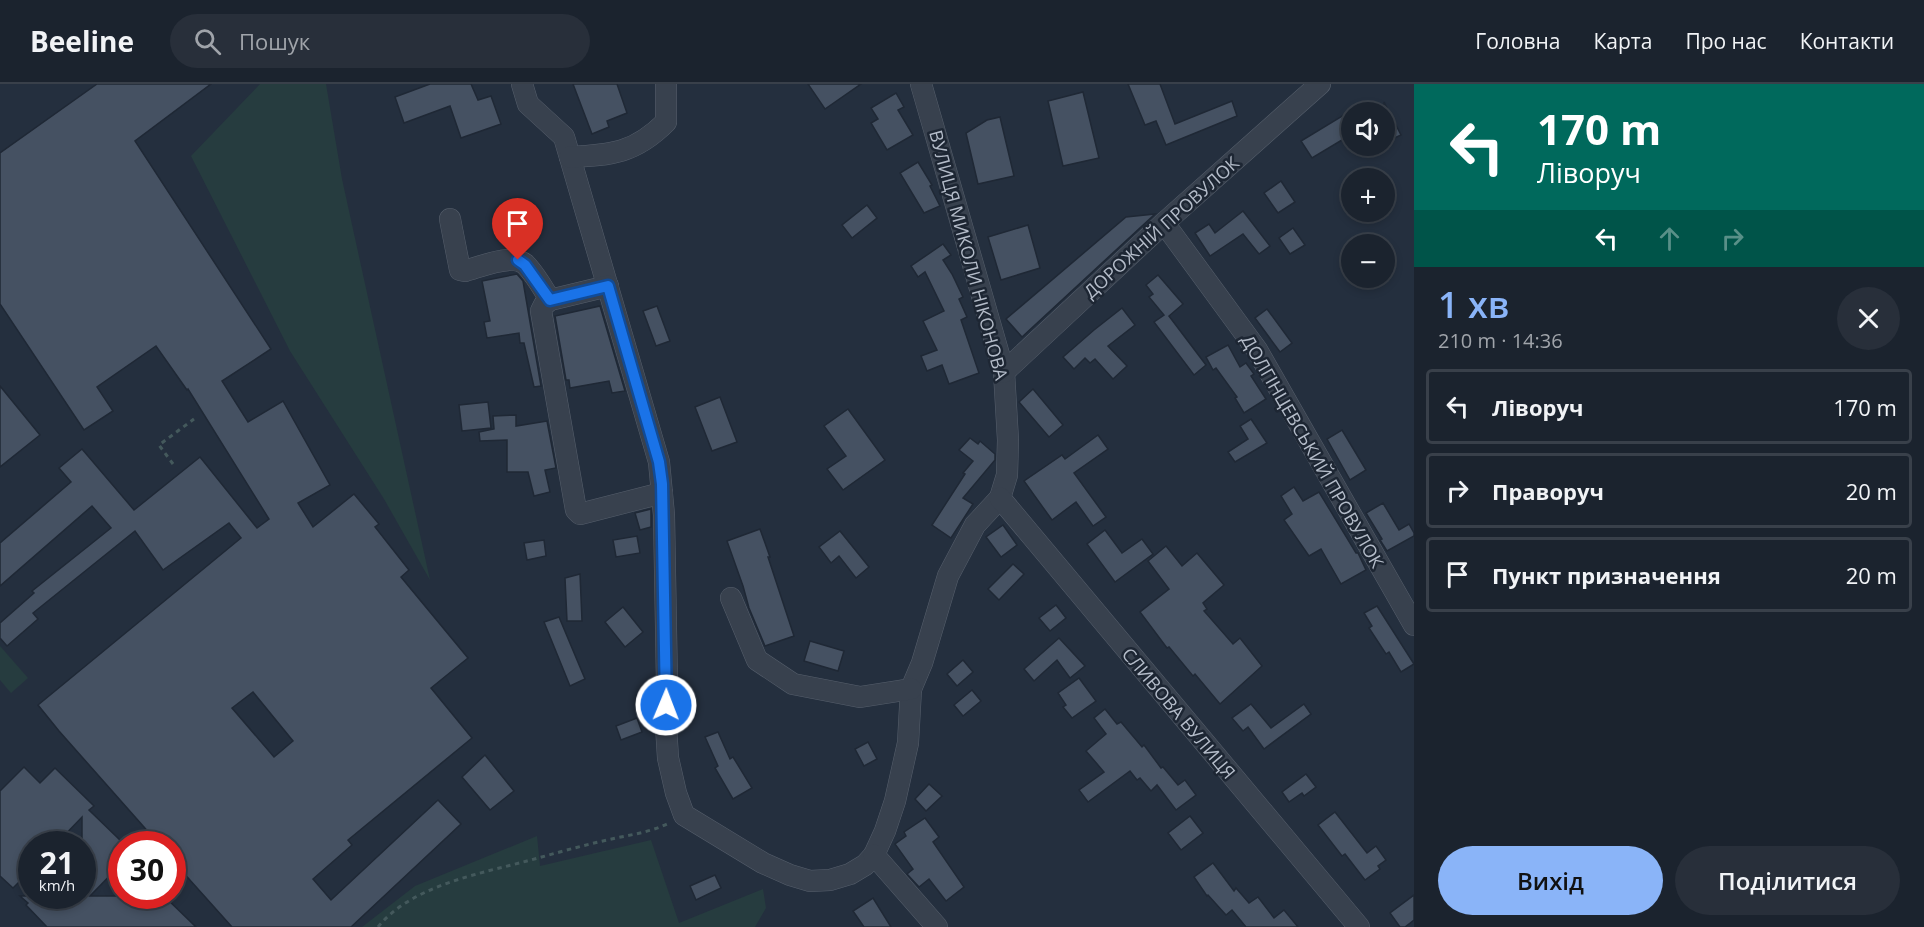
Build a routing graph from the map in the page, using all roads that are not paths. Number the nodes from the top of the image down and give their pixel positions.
1 (522, 84) edge
2 (666, 84) edge
3 (921, 84) edge
4 (1317, 85) edge
5 (570, 157) junction
6 (450, 219) dead end
7 (1164, 223) junction
8 (608, 286) junction
9 (550, 300) junction
10 (1004, 372) junction
11 (663, 493) junction
12 (1000, 498) junction
13 (731, 598) dead end
14 (1414, 626) edge
15 (911, 689) junction
16 (874, 855) junction
17 (937, 927) edge
18 (1359, 927) edge

1 - 5 street
2 - 5 street
3 - 10 street, ВУЛИЦЯ МИКОЛИ НІКОНОВА
4 - 7 street, ДОРОЖНІЙ ПРОВУЛОК
5 - 8 street
6 - 9 street
7 - 10 street, ДОРОЖНІЙ ПРОВУЛОК
7 - 14 street, ДОЛГІНЦЕВСЬКИЙ ПРОВУЛОК
8 - 9 street
8 - 11 street
9 - 11 street
10 - 12 street, ВУЛИЦЯ МИКОЛИ НІКОНОВА
11 - 16 street
12 - 15 street
12 - 18 street, СЛИВОВА ВУЛИЦЯ
13 - 15 street
15 - 16 street
16 - 17 street

